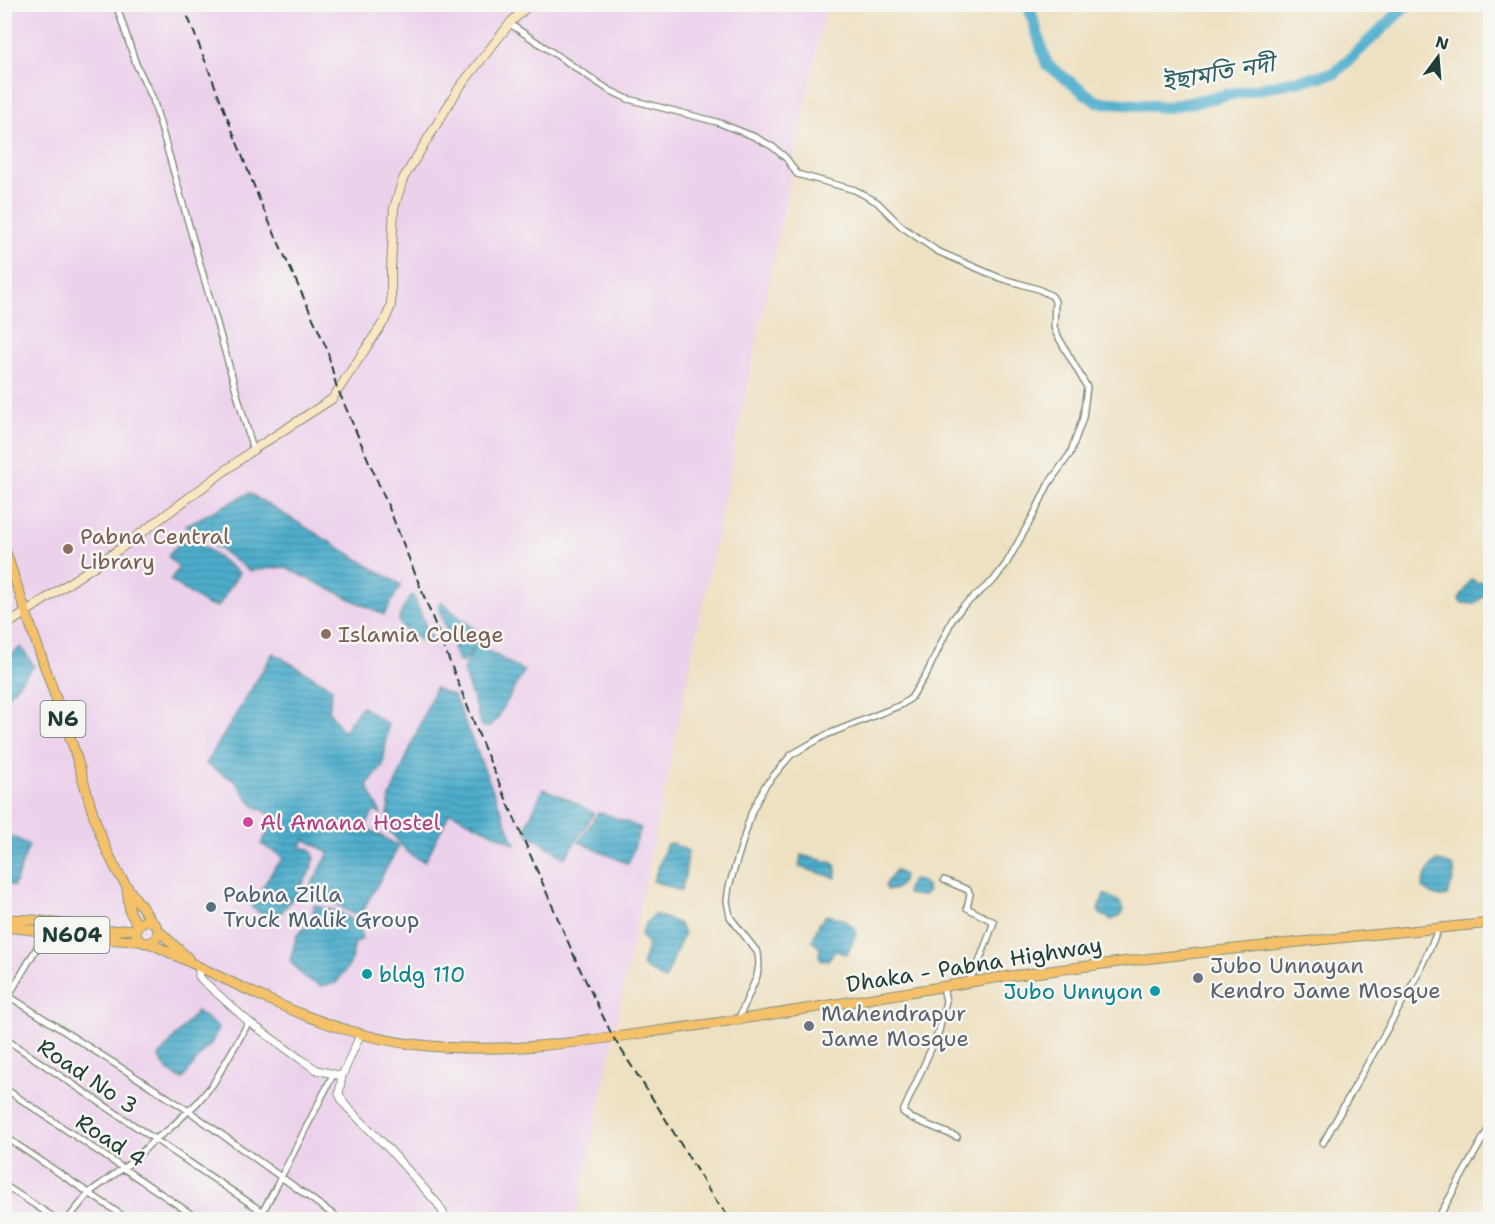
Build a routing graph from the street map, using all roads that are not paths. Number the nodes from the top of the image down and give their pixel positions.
1 (116, 4) edge
2 (530, 4) edge
3 (510, 24) junction
4 (253, 450) junction
5 (4, 546) edge
6 (25, 612) junction
7 (4, 627) edge
8 (944, 880) dead end
9 (127, 889) junction
10 (4, 919) edge
11 (152, 922) junction
12 (1491, 923) edge
13 (4, 927) edge
14 (137, 927) junction
15 (1439, 928) junction
16 (47, 931) junction
17 (159, 931) junction
18 (107, 936) junction
19 (139, 941) junction
20 (149, 943) junction
21 (196, 965) junction
22 (968, 982) junction
23 (943, 987) junction
24 (7, 994) edge
25 (4, 1004) edge
26 (738, 1020) junction
27 (249, 1022) junction
28 (360, 1035) junction
29 (4, 1038) edge
30 (333, 1074) junction
31 (342, 1076) junction
32 (4, 1088) edge
33 (189, 1111) junction
34 (1491, 1126) edge
35 (4, 1136) edge
36 (957, 1137) dead end
37 (154, 1140) junction
38 (1323, 1143) dead end
39 (124, 1167) junction
40 (280, 1177) junction
41 (4, 1185) edge
42 (90, 1192) junction
43 (262, 1211) junction
44 (58, 1220) edge
45 (67, 1220) edge
46 (129, 1220) edge
47 (200, 1220) edge
48 (258, 1220) edge
49 (274, 1220) edge
50 (341, 1220) edge
51 (447, 1220) edge
52 (1437, 1220) edge

1 - 4 street
2 - 3 main road
3 - 4 main road
3 - 26 street
4 - 6 main road
5 - 6 highway, N6
6 - 7 main road
6 - 9 highway, N6
8 - 22 street
9 - 11 highway, N604
9 - 14 highway, N604
10 - 18 highway, N604
11 - 14 highway, N604
11 - 17 highway, N604
12 - 15 highway, Dhaka - Pabna Highway
13 - 16 highway, N604
14 - 18 highway, N604
14 - 19 highway, N604
15 - 22 highway, Dhaka - Pabna Highway
15 - 38 street
16 - 18 highway, N604
16 - 24 street
17 - 20 highway
17 - 21 highway, Dhaka - Pabna Highway / N604
18 - 19 highway, N604
19 - 20 highway, N604
20 - 21 highway, Dhaka - Pabna Highway
21 - 27 street
21 - 28 highway, Dhaka - Pabna Highway
22 - 23 highway, Dhaka - Pabna Highway
23 - 26 highway, Dhaka - Pabna Highway
23 - 36 street
24 - 25 street
24 - 33 street
26 - 28 highway, Dhaka - Pabna Highway
27 - 30 street
27 - 33 street
28 - 31 street
29 - 37 street, Road No 3
30 - 31 street
30 - 40 street
31 - 51 street
32 - 39 street, Road 4
33 - 37 street
33 - 40 street
34 - 52 street
35 - 42 street
37 - 39 street
37 - 43 street, Road No 3
39 - 42 street
39 - 47 street, Road 4
40 - 43 street
40 - 50 street
41 - 44 street
42 - 45 street
42 - 46 street
43 - 48 street
43 - 49 street, Road No 3

